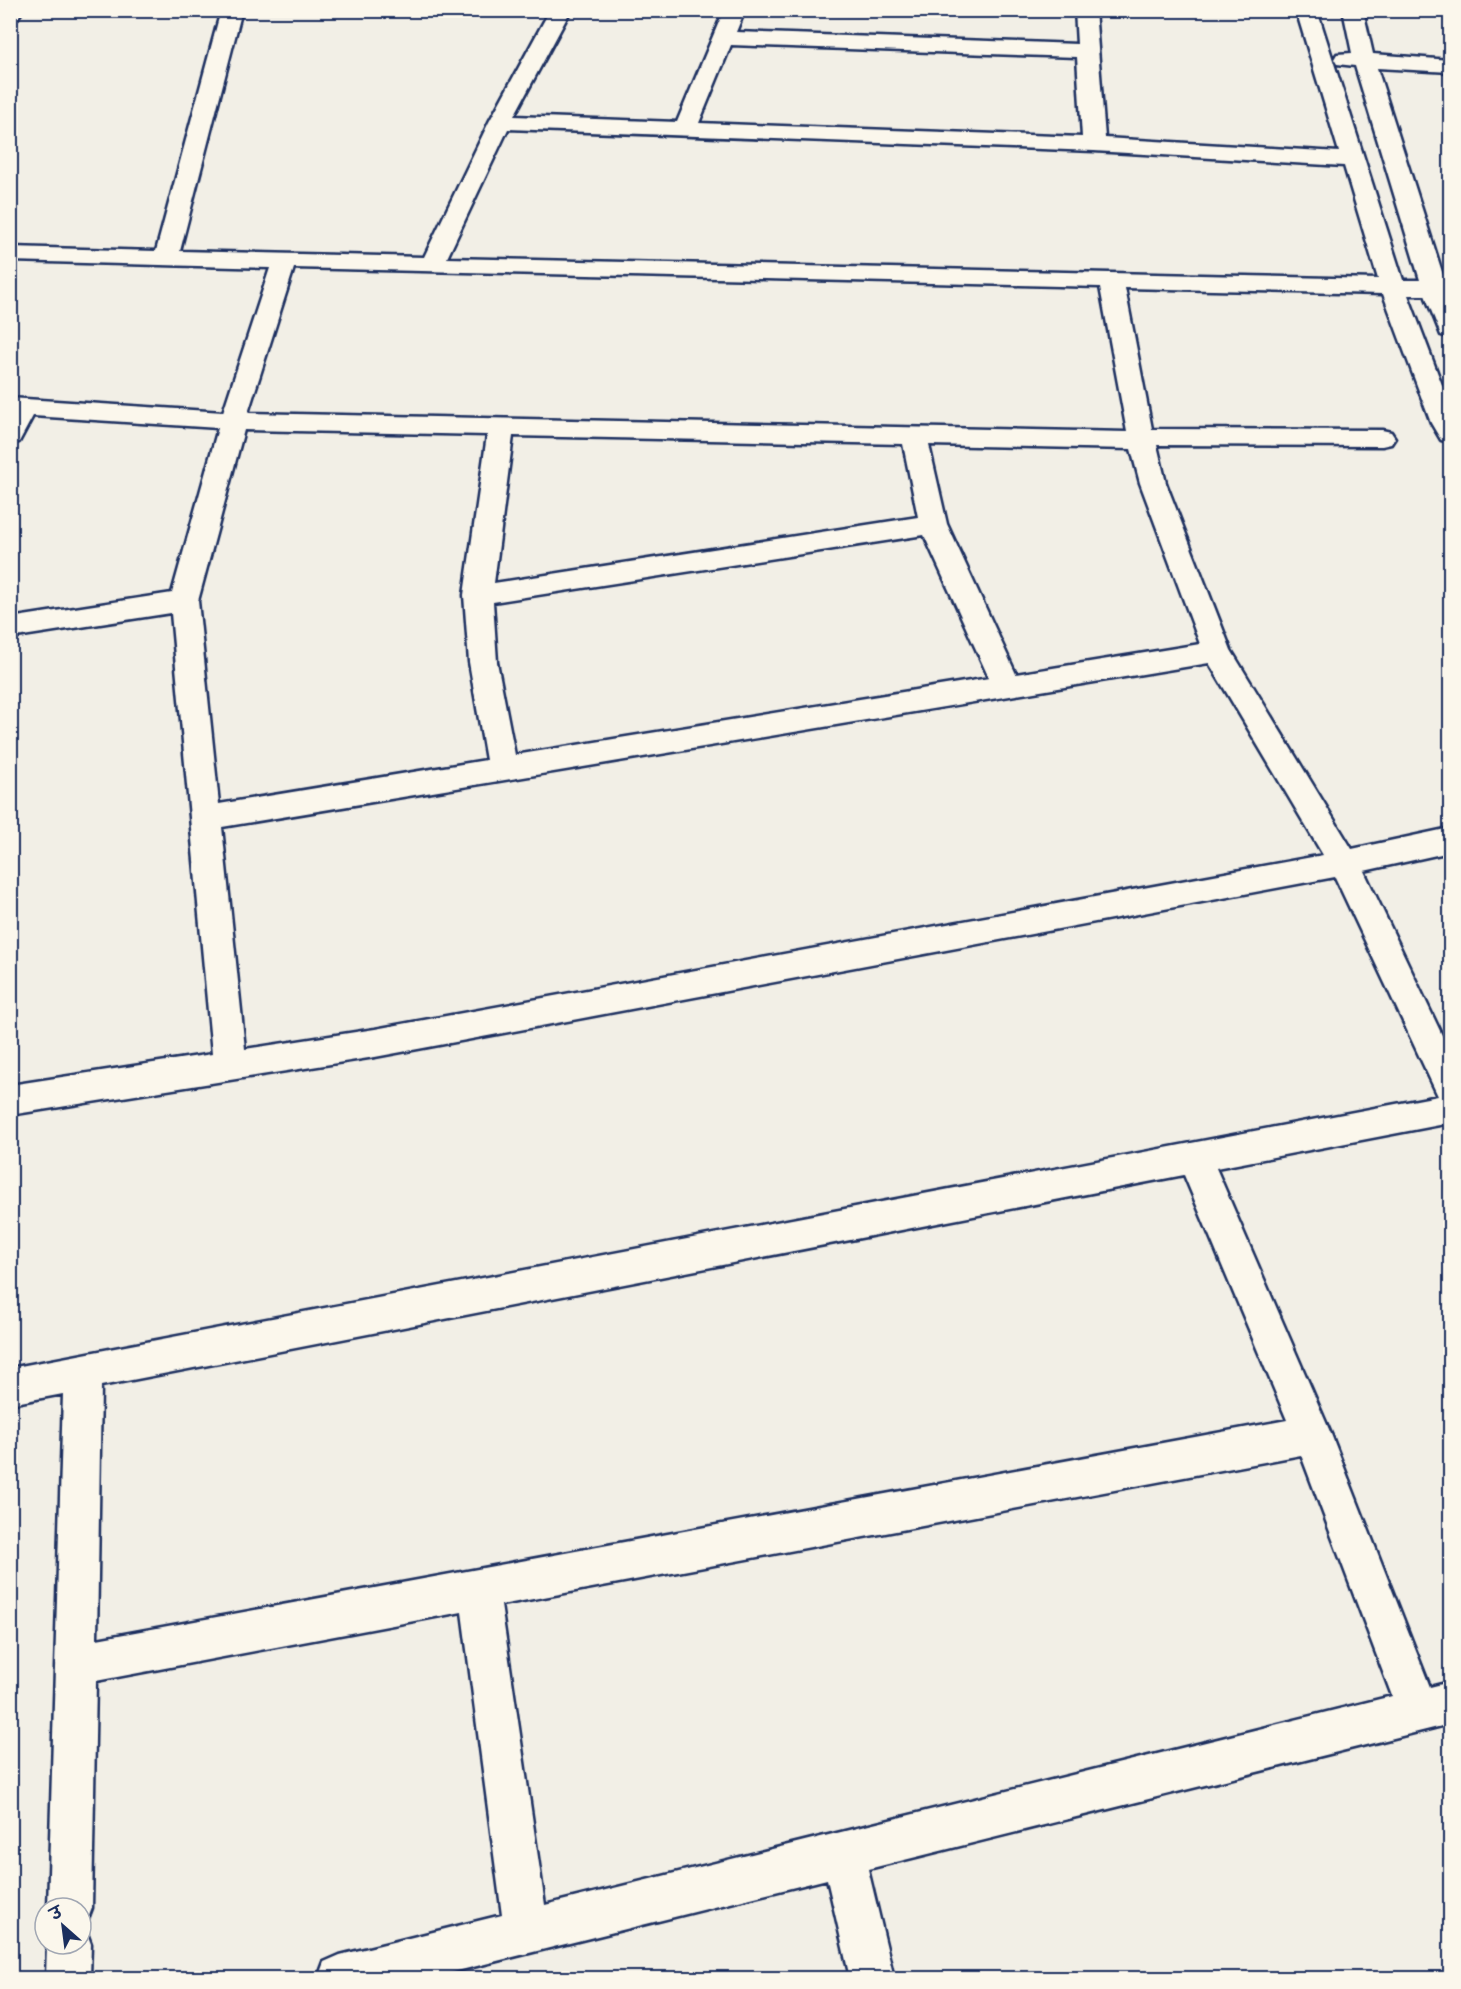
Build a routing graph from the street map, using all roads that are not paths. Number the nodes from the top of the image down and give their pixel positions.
1 (12, 10) edge
2 (232, 10) edge
3 (561, 10) edge
4 (735, 10) edge
5 (1085, 10) edge
6 (1306, 10) edge
7 (1353, 10) edge
8 (10, 15) edge
9 (724, 38) junction
10 (1088, 51) junction
11 (1320, 56) junction
12 (1364, 61) junction
13 (1450, 66) edge
14 (500, 122) junction
15 (685, 129) junction
16 (1094, 144) junction
17 (1354, 160) junction
18 (10, 254) edge
19 (166, 258) junction
20 (284, 261) junction
21 (432, 265) junction
22 (1111, 280) junction
23 (1393, 288) junction
24 (1435, 288) junction
25 (1450, 330) edge
26 (17, 406) edge
27 (233, 421) junction
28 (501, 426) junction
29 (1450, 434) edge
30 (10, 436) edge
31 (914, 436) junction
32 (1382, 438) dead end
33 (1142, 441) junction
34 (933, 524) junction
35 (478, 595) junction
36 (184, 601) junction
37 (10, 628) edge
38 (1217, 651) junction
39 (1007, 686) junction
40 (503, 770) junction
41 (205, 818) junction
42 (1450, 840) edge
43 (1344, 863) junction
44 (230, 1066) junction
45 (1450, 1086) edge
46 (10, 1100) edge
47 (1450, 1108) edge
48 (1194, 1158) junction
49 (82, 1372) junction
50 (10, 1386) edge
51 (1312, 1434) junction
52 (479, 1590) junction
53 (75, 1664) junction
54 (1435, 1707) edge
55 (843, 1854) junction
56 (70, 1896) edge
57 (527, 1932) junction
58 (69, 1956) edge
59 (68, 1978) edge
60 (340, 1978) edge
61 (872, 1978) edge

1 - 8 street
2 - 19 street
3 - 14 street
4 - 9 street
5 - 10 street
6 - 11 street
7 - 12 street
9 - 10 street
9 - 15 street
10 - 16 street
11 - 12 street
11 - 17 street
12 - 13 street
12 - 24 street
14 - 15 street
14 - 21 street
15 - 16 street
16 - 17 street
17 - 23 street
18 - 19 street
19 - 20 street
20 - 21 street
20 - 27 street
21 - 22 street
22 - 23 street
22 - 33 street
23 - 24 street
23 - 29 street
24 - 25 street
26 - 27 street
26 - 30 street
27 - 28 street
27 - 36 street
28 - 31 street
28 - 35 street
31 - 33 street
31 - 34 street
32 - 33 street
33 - 38 street
34 - 35 street
34 - 39 street
35 - 40 street
36 - 37 street
36 - 41 street
38 - 39 street
38 - 43 street
39 - 40 street
40 - 41 street
41 - 44 street
42 - 43 street
43 - 44 street
43 - 45 street
44 - 46 street
47 - 48 street
48 - 49 street
48 - 51 street
49 - 50 street
49 - 53 street
51 - 52 street
51 - 54 street
52 - 53 street
52 - 57 street
53 - 56 street
54 - 55 street
55 - 57 street
55 - 61 street
57 - 60 street
58 - 59 street

